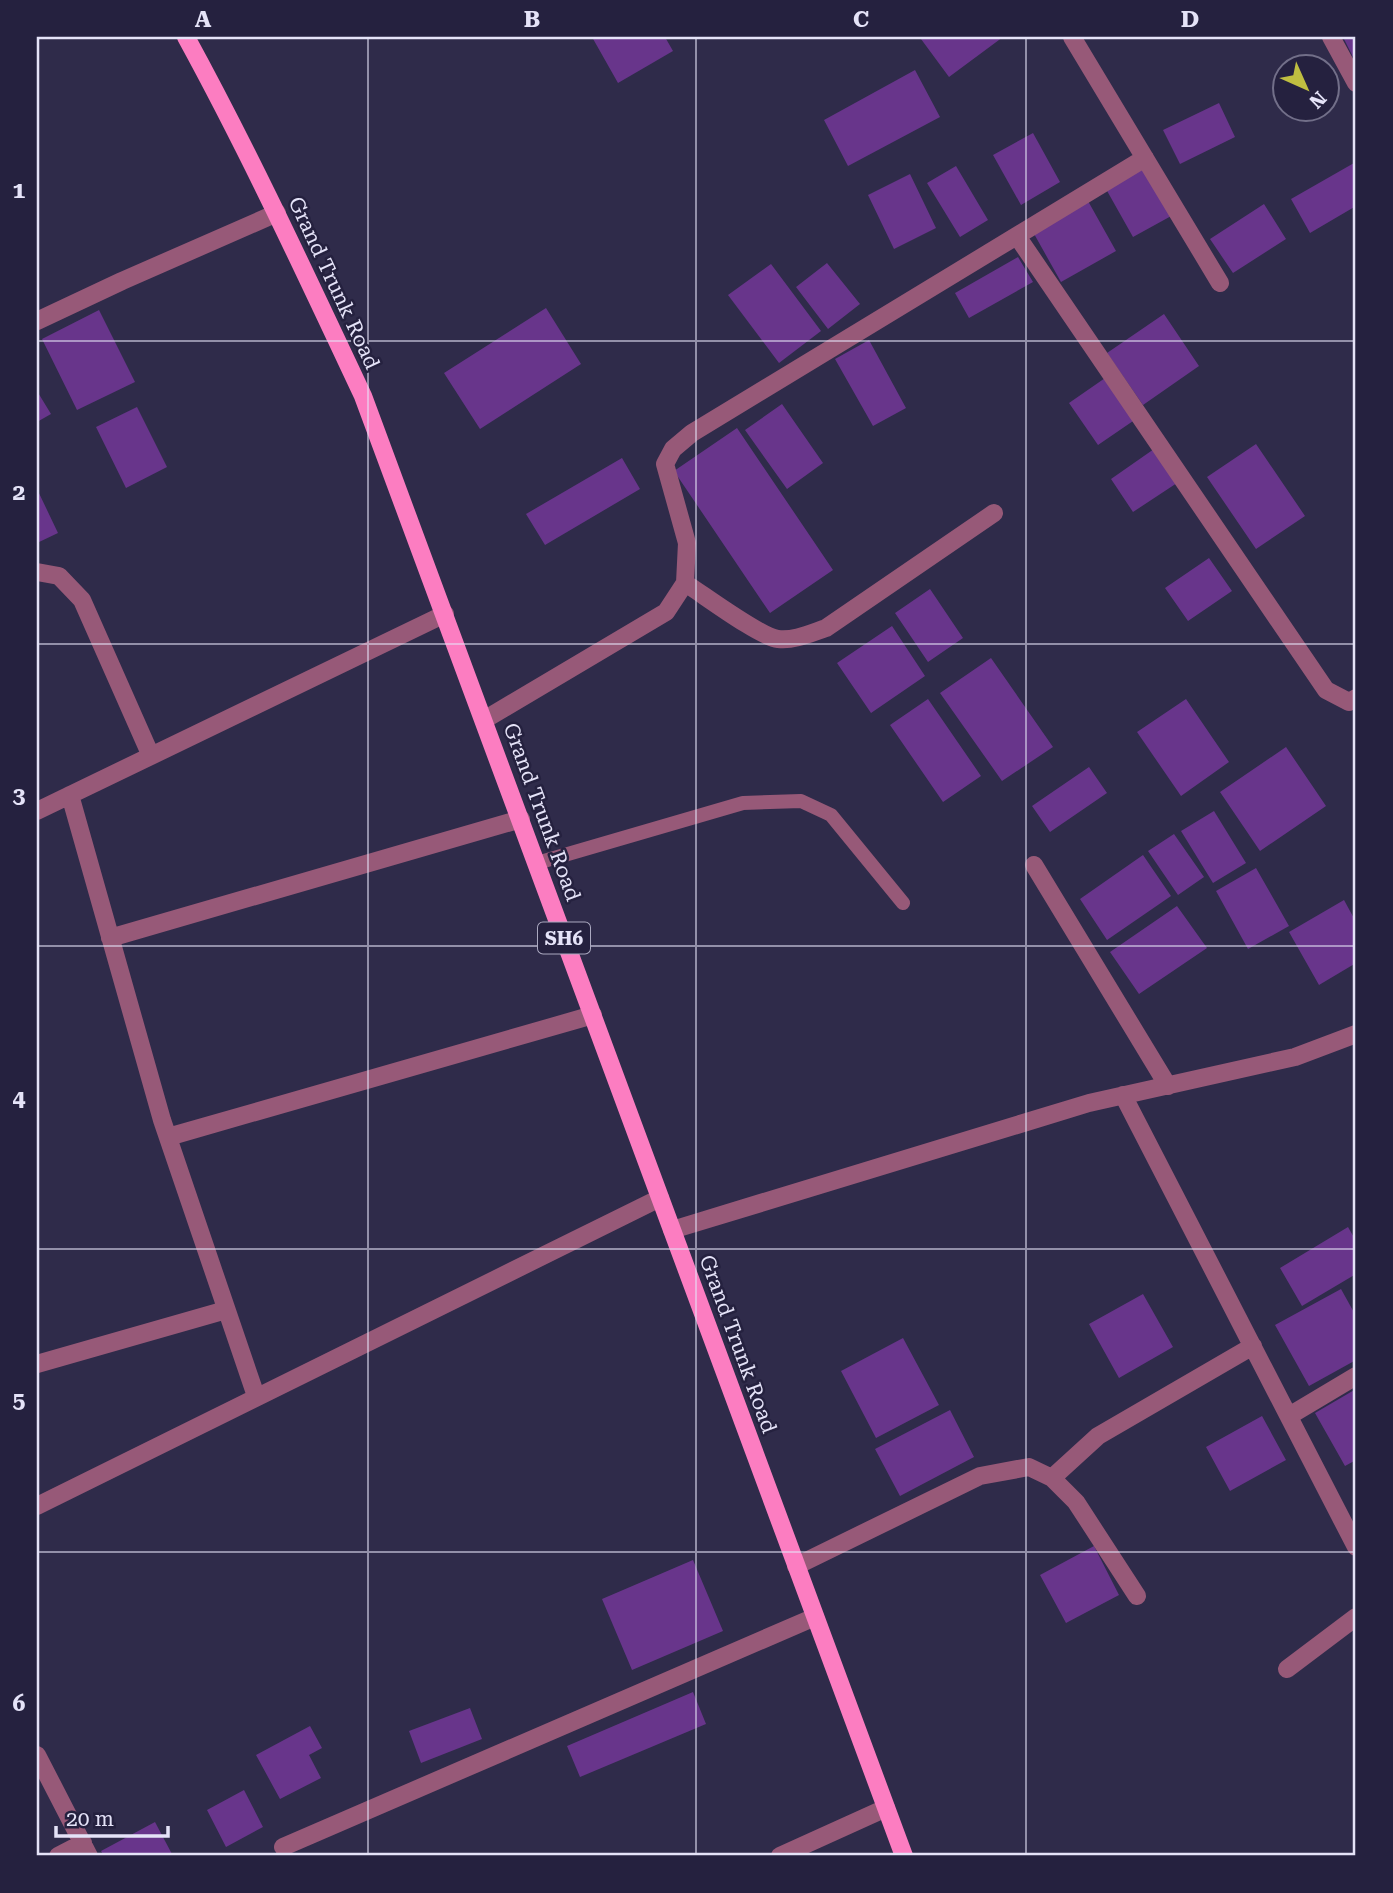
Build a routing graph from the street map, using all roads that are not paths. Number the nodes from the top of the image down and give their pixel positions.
1 (186, 37) edge
2 (1072, 37) edge
3 (1331, 37) edge
4 (1356, 83) edge
5 (1145, 158) junction
6 (277, 214) junction
7 (1017, 236) junction
8 (1220, 283) dead end
9 (37, 321) edge
10 (994, 513) dead end
11 (37, 572) edge
12 (685, 583) junction
13 (445, 614) junction
14 (1356, 698) edge
15 (484, 720) junction
16 (151, 756) junction
17 (70, 795) junction
18 (37, 811) edge
19 (521, 820) junction
20 (537, 863) junction
21 (1034, 866) dead end
22 (903, 903) dead end
23 (110, 938) junction
24 (593, 1015) junction
25 (1356, 1034) edge
26 (1168, 1086) junction
27 (1123, 1095) junction
28 (168, 1137) junction
29 (660, 1198) junction
30 (672, 1230) junction
31 (226, 1310) junction
32 (1253, 1346) junction
33 (37, 1364) edge
34 (1356, 1376) edge
35 (256, 1396) junction
36 (1289, 1416) junction
37 (1052, 1478) junction
38 (37, 1506) edge
39 (1356, 1547) edge
40 (796, 1566) junction
41 (1137, 1597) dead end
42 (815, 1617) junction
43 (1356, 1617) edge
44 (1287, 1669) dead end
45 (37, 1755) edge
46 (886, 1808) junction
47 (283, 1847) dead end
48 (86, 1850) edge
49 (58, 1856) edge
50 (780, 1856) edge
51 (904, 1856) edge

1 - 6 main road, Grand Trunk Road / SH6
2 - 5 street
3 - 4 street
5 - 7 street
5 - 8 street
6 - 9 street
6 - 13 main road, Grand Trunk Road / SH6
7 - 12 street
7 - 14 street
10 - 12 street
11 - 16 street
12 - 15 street
13 - 15 main road, Grand Trunk Road / SH6
13 - 16 street
15 - 19 main road, Grand Trunk Road / SH6
16 - 17 street
17 - 18 street
17 - 23 street
19 - 20 main road, Grand Trunk Road / SH6
19 - 23 street
20 - 22 lane
20 - 24 main road, Grand Trunk Road / SH6
21 - 26 street
23 - 28 street
24 - 28 street
24 - 29 main road, Grand Trunk Road / SH6
25 - 26 street
26 - 27 street
27 - 30 street
27 - 32 street
28 - 31 street
29 - 30 main road, Grand Trunk Road / SH6
29 - 35 street
30 - 40 main road, Grand Trunk Road / SH6
31 - 33 street
31 - 35 street
32 - 36 street
32 - 37 street
34 - 36 street
35 - 38 street
36 - 39 street
37 - 40 street
37 - 41 street
40 - 42 main road, Grand Trunk Road / SH6
42 - 46 main road, Grand Trunk Road / SH6
42 - 47 street
43 - 44 street
45 - 48 street
46 - 50 street
46 - 51 main road, Grand Trunk Road / SH6
48 - 49 street

